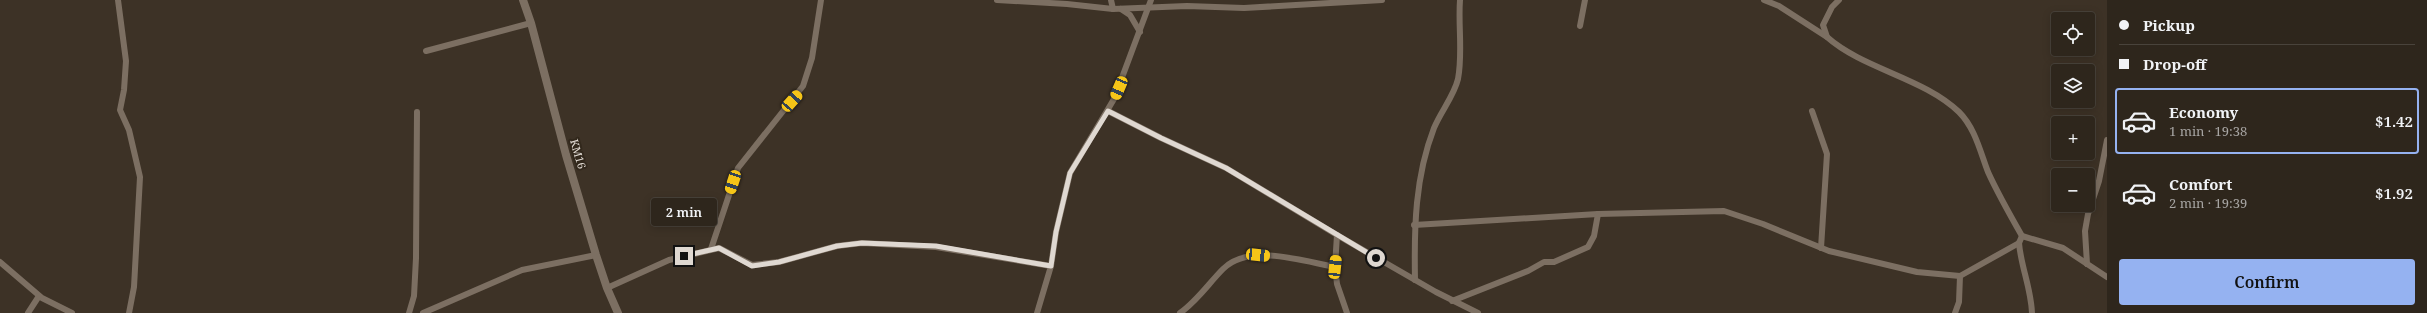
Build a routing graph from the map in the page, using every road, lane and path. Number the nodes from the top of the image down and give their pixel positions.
1 (118, 0) edge
2 (523, 0) edge
3 (821, 0) edge
4 (997, 0) edge
5 (1111, 0) edge
6 (1151, 0) edge
7 (1382, 0) edge
8 (1460, 0) edge
9 (1585, 0) edge
10 (1764, 0) edge
11 (1839, 0) edge
12 (1066, 2) edge
13 (1113, 9) junction
14 (1122, 9) junction
15 (1147, 9) junction
16 (531, 23) junction
17 (1580, 26) dead end
18 (1140, 32) junction
19 (1827, 37) junction
20 (426, 51) dead end
21 (1108, 111) junction
22 (1812, 111) dead end
23 (417, 112) dead end
24 (2107, 140) edge
25 (2100, 181) junction
26 (2107, 181) edge
27 (1598, 214) junction
28 (1414, 225) junction
29 (1337, 235) junction
30 (2021, 239) junction
31 (1820, 248) junction
32 (711, 249) junction
33 (596, 255) junction
34 (0, 262) edge
35 (2087, 264) junction
36 (1051, 266) junction
37 (1335, 267) junction
38 (1960, 276) junction
39 (2107, 277) edge
40 (1415, 280) junction
41 (607, 288) junction
42 (40, 296) junction
43 (1452, 301) junction
44 (28, 313) edge
45 (72, 313) edge
46 (130, 313) edge
47 (409, 313) edge
48 (423, 313) edge
49 (618, 313) edge
50 (1037, 313) edge
51 (1180, 313) edge
52 (1347, 313) edge
53 (1478, 313) edge
54 (1955, 313) edge
55 (2032, 313) edge

1 - 46 street
2 - 16 street, KM16
3 - 32 street
4 - 12 street
5 - 13 street
6 - 15 street
7 - 15 street
8 - 28 street
9 - 17 street
10 - 19 street
11 - 19 street
12 - 13 street
13 - 14 street
14 - 15 street
14 - 18 street
15 - 18 street
16 - 20 street
16 - 33 street, KM16
18 - 21 street
19 - 30 street
21 - 29 street
21 - 36 street
22 - 31 street
23 - 47 street
24 - 25 street
25 - 26 street
25 - 35 street
27 - 28 street
27 - 31 street
27 - 43 street
28 - 40 street
29 - 37 street
29 - 40 street
30 - 35 street
30 - 38 street
30 - 55 street
31 - 38 street
32 - 36 street
32 - 41 street
33 - 41 street, KM16
33 - 48 street
34 - 42 street
35 - 39 street
36 - 50 street
37 - 51 street
37 - 52 street
38 - 54 street
40 - 43 street
41 - 49 street, KM16
42 - 44 street
42 - 45 street
43 - 53 street

